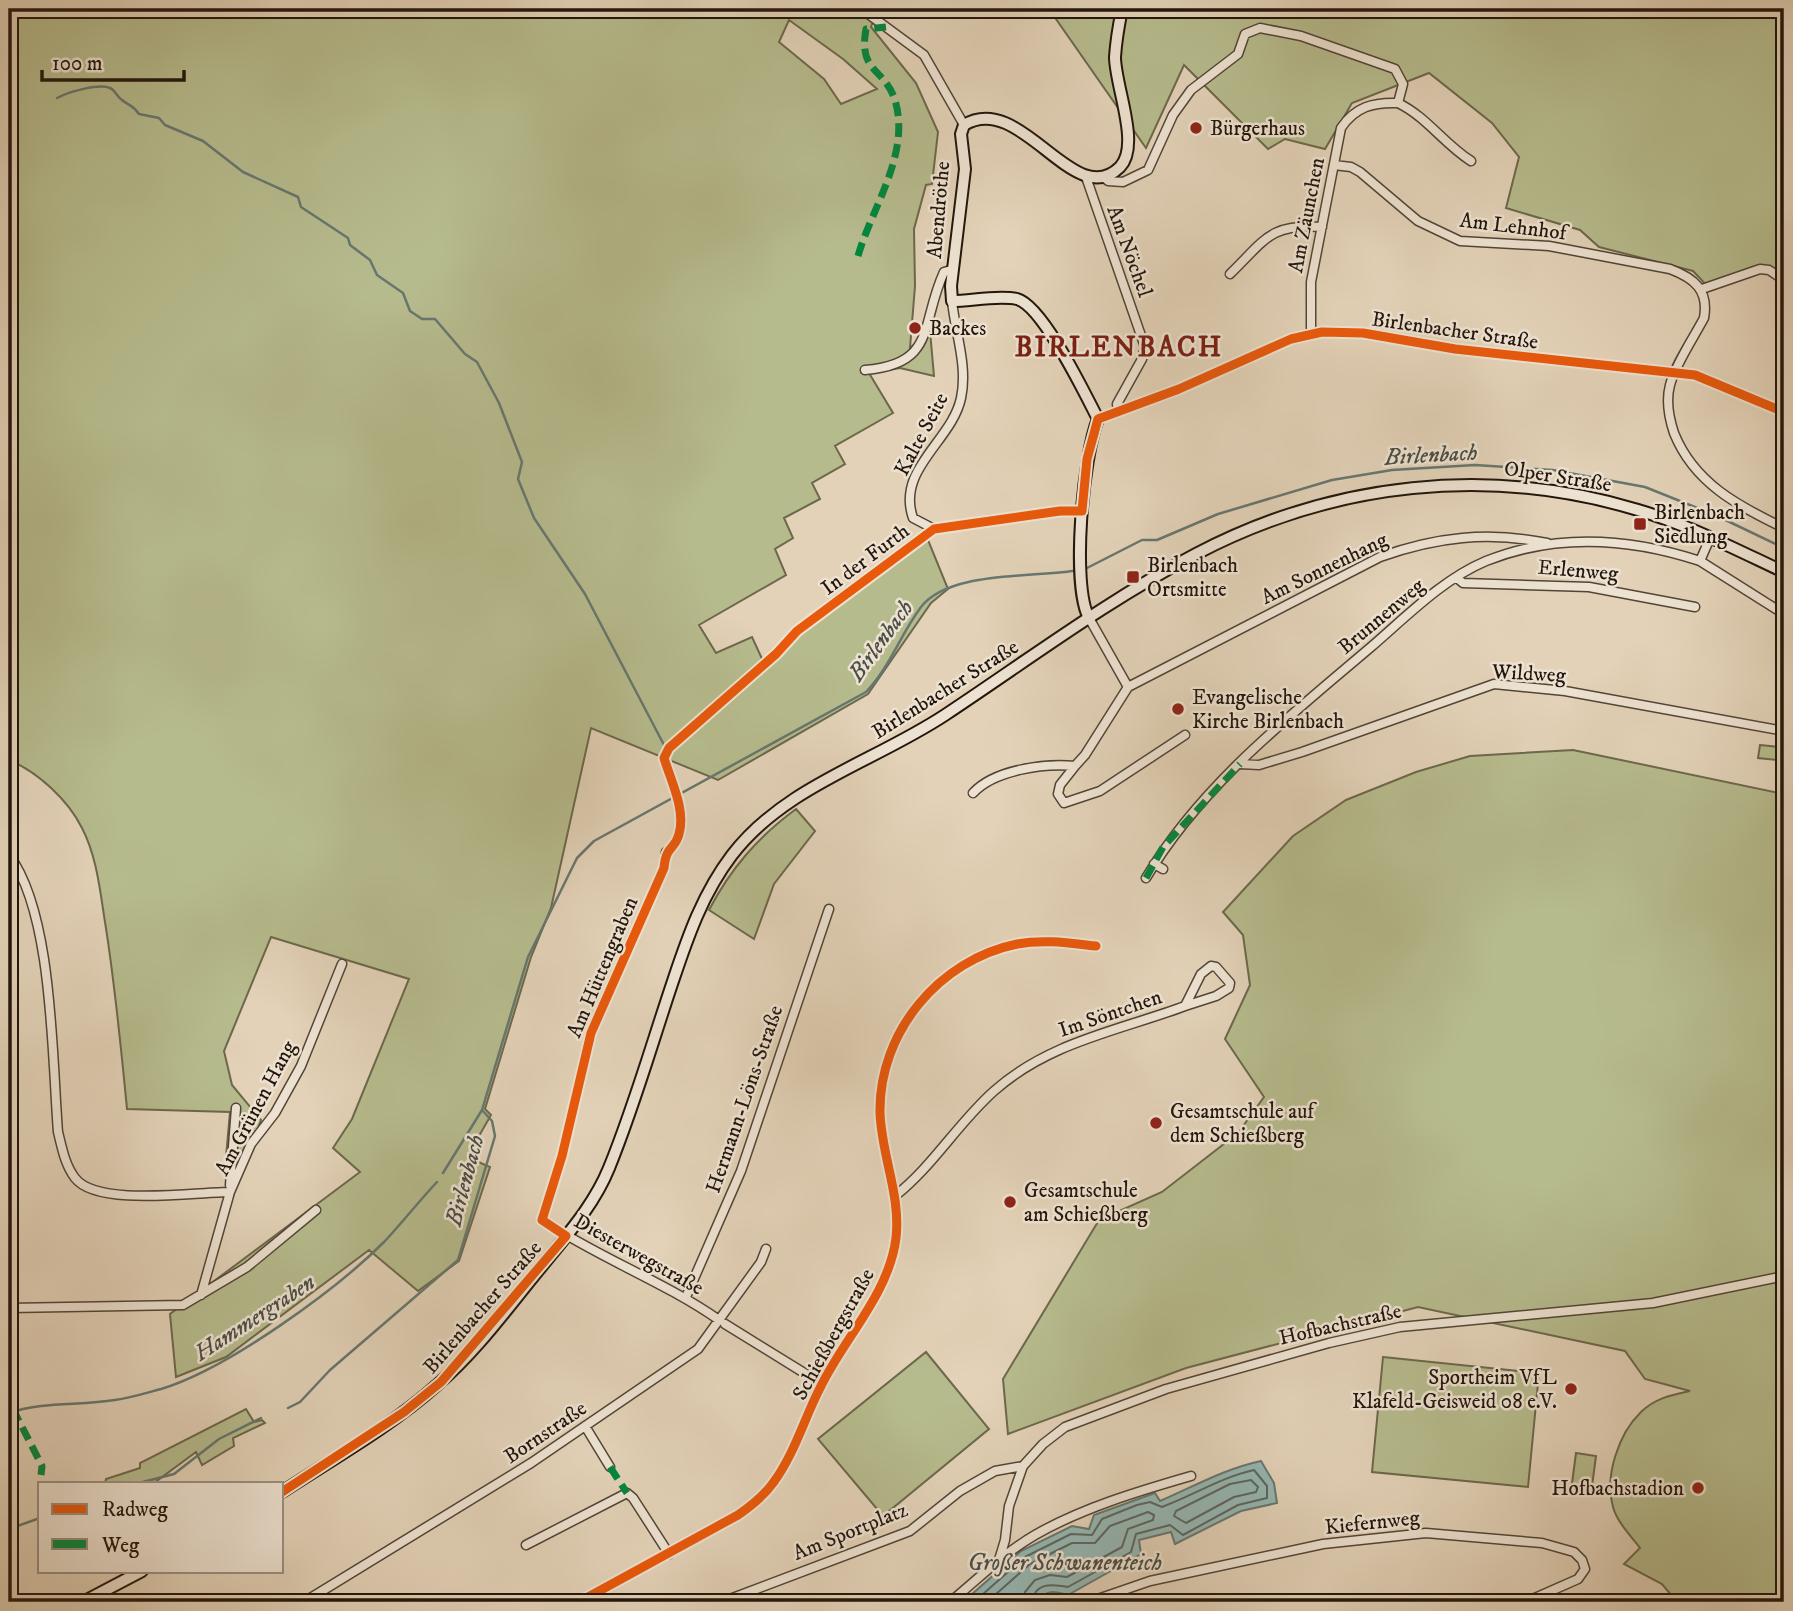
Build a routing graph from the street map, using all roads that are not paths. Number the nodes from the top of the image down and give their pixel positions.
1 (1122, 9) edge
2 (867, 13) dead end
3 (1398, 103) junction
4 (964, 125) junction
5 (1471, 161) dead end
6 (1334, 165) junction
7 (1086, 177) junction
8 (1103, 177) junction
9 (1322, 227) junction
10 (951, 270) junction
11 (1230, 274) dead end
12 (1784, 280) edge
13 (1702, 289) junction
14 (951, 301) junction
15 (1311, 334) junction
16 (864, 370) dead end
17 (1676, 372) junction
18 (1118, 412) junction
19 (1784, 412) edge
20 (1098, 419) junction
21 (1082, 511) junction
22 (934, 528) junction
23 (1784, 528) edge
24 (1710, 538) junction
25 (1550, 543) junction
26 (1700, 561) junction
27 (1784, 572) edge
28 (1457, 578) junction
29 (1695, 607) dead end
30 (1784, 614) edge
31 (1089, 618) junction
32 (797, 631) dead end
33 (1128, 687) junction
34 (1784, 731) edge
35 (1185, 735) dead end
36 (1240, 764) junction
37 (1074, 766) junction
38 (973, 793) dead end
39 (666, 852) dead end
40 (9, 855) edge
41 (1154, 864) junction
42 (1163, 869) dead end
43 (1146, 878) dead end
44 (830, 909) dead end
45 (1096, 946) dead end
46 (342, 964) dead end
47 (1185, 1006) junction
48 (236, 1108) dead end
49 (230, 1192) junction
50 (895, 1196) junction
51 (316, 1210) dead end
52 (542, 1220) joint
53 (566, 1236) junction
54 (766, 1249) dead end
55 (1784, 1276) edge
56 (201, 1296) junction
57 (686, 1297) junction
58 (9, 1308) edge
59 (722, 1322) junction
60 (822, 1384) junction
61 (585, 1426) junction
62 (1023, 1466) junction
63 (610, 1467) dead end
64 (1191, 1476) dead end
65 (284, 1491) edge
66 (526, 1545) dead end
67 (669, 1554) junction
68 (999, 1560) junction
69 (140, 1572) edge
70 (599, 1592) junction
71 (83, 1602) edge
72 (304, 1602) edge
73 (579, 1602) edge
74 (604, 1602) edge
75 (722, 1602) edge
76 (950, 1602) edge
77 (1089, 1602) edge
78 (1526, 1602) edge

1 - 8 main road
2 - 4 street
3 - 5 street
3 - 6 street, Am Zäunchen
3 - 8 street, Am Nöchel
4 - 7 main road
4 - 10 main road, Abendröthe
6 - 9 street, Am Zäunchen
6 - 13 street, Am Lehnhof
7 - 8 main road
7 - 18 street, Am Nöchel
9 - 11 street
9 - 15 street, Am Zäunchen
10 - 14 main road, Abendröthe
10 - 16 street
12 - 13 street
13 - 17 street
14 - 20 main road
14 - 22 street, Kalte Seite
15 - 17 street, Birlenbacher Straße
15 - 18 street, Birlenbacher Straße
17 - 19 street, Birlenbacher Straße
17 - 23 street
18 - 20 street, Birlenbacher Straße
20 - 21 main road
21 - 22 street, In der Furth
21 - 31 main road
22 - 32 street, In der Furth
24 - 26 street
24 - 27 main road, Olper Straße
24 - 31 main road, Olper Straße
25 - 26 street, Brunnenweg
25 - 28 street, Brunnenweg
25 - 33 street, Am Sonnenhang
26 - 30 street, Brunnenweg
28 - 29 street, Erlenweg
28 - 36 street, Brunnenweg
31 - 33 street
31 - 53 main road, Birlenbacher Straße
33 - 37 street
34 - 36 street, Wildweg
35 - 37 street
36 - 41 street, Brunnenweg
37 - 38 street
39 - 52 street, Am Hüttengraben
40 - 49 street, Am Grünen Hang
41 - 42 street
41 - 43 street, Brunnenweg
44 - 57 street, Hermann-Löns-Straße
45 - 50 street, Schießbergstraße
46 - 49 street, Am Grünen Hang
47 - 47 street, Im Söntchen
47 - 50 street, Im Söntchen
48 - 49 street, Am Grünen Hang
49 - 56 street
50 - 60 street, Schießbergstraße
51 - 56 street
52 - 53 street, Diesterwegstraße
53 - 57 street, Diesterwegstraße
53 - 65 main road, Birlenbacher Straße
54 - 59 street, Bornstraße
55 - 62 street, Hofbachstraße
56 - 58 street
57 - 59 street, Diesterwegstraße
59 - 60 street, Schießbergstraße
59 - 61 street, Bornstraße
60 - 67 street, Schießbergstraße
61 - 63 street
61 - 72 street, Bornstraße
62 - 68 street, Hofbachstraße
62 - 75 street, Am Sportplatz
64 - 68 street
66 - 67 street
67 - 70 street, Schießbergstraße
68 - 76 street
69 - 71 main road
70 - 73 street, Schießbergstraße
70 - 74 street
77 - 78 street, Kiefernweg

